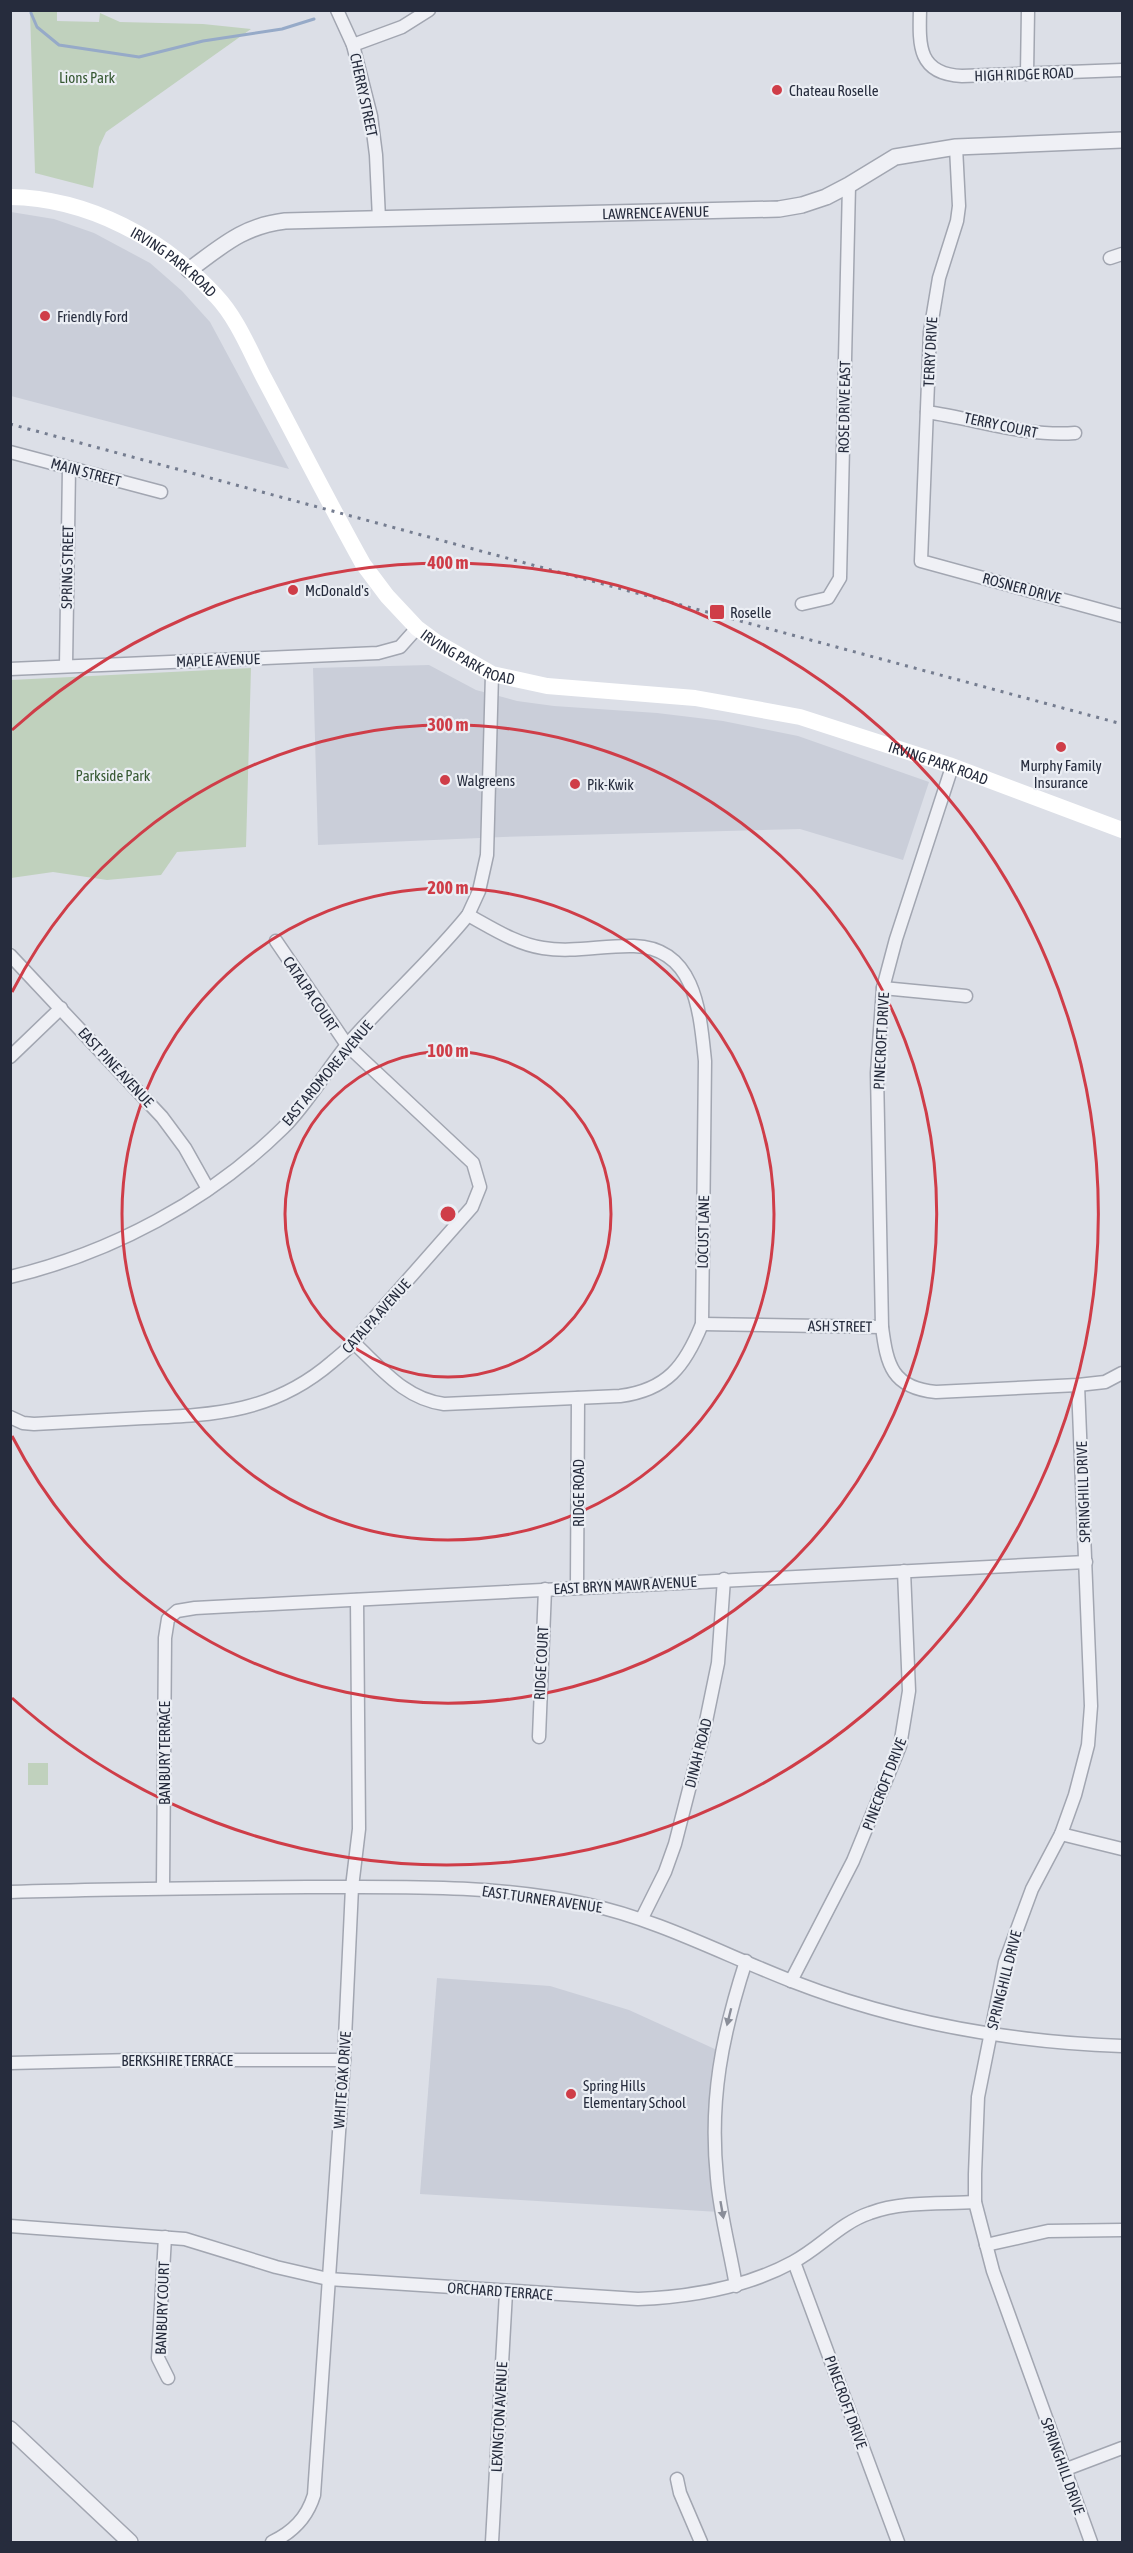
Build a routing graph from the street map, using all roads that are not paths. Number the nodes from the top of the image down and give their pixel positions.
1 (337, 10) edge
2 (429, 10) edge
3 (920, 10) edge
4 (1028, 10) edge
5 (353, 45) junction
6 (1122, 70) edge
7 (1027, 74) junction
8 (1122, 140) edge
9 (956, 147) junction
10 (849, 185) junction
11 (10, 197) edge
12 (379, 219) junction
13 (189, 270) junction
14 (927, 412) junction
15 (1075, 434) dead end
16 (10, 452) edge
17 (69, 468) junction
18 (161, 492) dead end
19 (921, 561) joint
20 (802, 604) dead end
21 (1122, 616) edge
22 (417, 628) junction
23 (66, 666) junction
24 (10, 669) edge
25 (492, 674) junction
26 (952, 766) junction
27 (1122, 830) edge
28 (468, 915) junction
29 (276, 941) dead end
30 (10, 955) edge
31 (884, 988) junction
32 (966, 996) dead end
33 (61, 1008) junction
34 (347, 1046) junction
35 (10, 1057) edge
36 (208, 1189) junction
37 (10, 1277) edge
38 (702, 1324) junction
39 (882, 1327) junction
40 (354, 1343) junction
41 (1122, 1373) edge
42 (1078, 1385) junction
43 (578, 1398) junction
44 (10, 1417) edge
45 (1086, 1562) junction
46 (904, 1571) junction
47 (724, 1580) junction
48 (577, 1587) junction
49 (545, 1589) junction
50 (357, 1600) junction
51 (168, 1618) joint
52 (539, 1737) dead end
53 (1061, 1834) junction
54 (1122, 1849) edge
55 (352, 1887) junction
56 (164, 1888) junction
57 (10, 1892) edge
58 (642, 1918) junction
59 (746, 1961) junction
60 (791, 1981) junction
61 (990, 2035) junction
62 (1122, 2046) edge
63 (344, 2060) junction
64 (10, 2063) edge
65 (975, 2202) junction
66 (10, 2226) edge
67 (1122, 2230) edge
68 (165, 2236) junction
69 (986, 2245) junction
70 (794, 2262) junction
71 (328, 2279) junction
72 (736, 2286) junction
73 (506, 2292) junction
74 (168, 2378) dead end
75 (10, 2429) edge
76 (1122, 2448) edge
77 (1064, 2470) junction
78 (677, 2479) dead end
79 (130, 2542) edge
80 (272, 2542) edge
81 (492, 2542) edge
82 (701, 2542) edge
83 (898, 2542) edge
84 (1091, 2542) edge

1 - 5 street, CHERRY STREET
2 - 5 street
3 - 7 street, HIGH RIDGE ROAD
4 - 7 street
5 - 12 street, CHERRY STREET
6 - 7 street, HIGH RIDGE ROAD
8 - 9 street, LAWRENCE AVENUE
9 - 10 street, LAWRENCE AVENUE
9 - 14 street, TERRY DRIVE
10 - 12 street, LAWRENCE AVENUE
10 - 20 street, ROSE DRIVE EAST
11 - 13 main road, IRVING PARK ROAD
12 - 13 street, LAWRENCE AVENUE
13 - 22 main road, IRVING PARK ROAD
14 - 15 street, TERRY COURT
14 - 19 street, TERRY DRIVE
16 - 17 street, MAIN STREET
17 - 18 street, MAIN STREET
17 - 23 street, SPRING STREET
19 - 21 street, ROSNER DRIVE
22 - 23 street, MAPLE AVENUE
22 - 25 main road, IRVING PARK ROAD
23 - 24 street, MAPLE AVENUE
25 - 26 main road, IRVING PARK ROAD
25 - 28 street, EAST ARDMORE AVENUE
26 - 27 main road, IRVING PARK ROAD
26 - 31 street, PINECROFT DRIVE
28 - 34 street, EAST ARDMORE AVENUE
28 - 38 street, LOCUST LANE
29 - 34 street, CATALPA COURT
30 - 33 street, EAST PINE AVENUE
31 - 32 street
31 - 39 street, PINECROFT DRIVE
33 - 35 street
33 - 36 street, EAST PINE AVENUE
34 - 36 street, EAST ARDMORE AVENUE
34 - 40 street, CATALPA AVENUE
36 - 37 street, EAST ARDMORE AVENUE
38 - 39 street, ASH STREET
38 - 43 street, LOCUST LANE
39 - 42 street, ASH STREET
40 - 43 street, LOCUST LANE
40 - 44 street, CATALPA AVENUE
41 - 42 street
42 - 45 street, SPRINGHILL DRIVE
43 - 48 street, RIDGE ROAD
45 - 46 street, EAST BRYN MAWR AVENUE
45 - 53 street, SPRINGHILL DRIVE
46 - 47 street, EAST BRYN MAWR AVENUE
46 - 60 street, PINECROFT DRIVE
47 - 48 street, EAST BRYN MAWR AVENUE
47 - 58 street, DINAH ROAD
48 - 49 street, EAST BRYN MAWR AVENUE
49 - 50 street, EAST BRYN MAWR AVENUE
49 - 52 street, RIDGE COURT
50 - 51 street, EAST BRYN MAWR AVENUE
50 - 55 street, WHITE OAK DRIVE
51 - 56 street, BANBURY TERRACE
53 - 54 street
53 - 61 street, SPRINGHILL DRIVE
55 - 56 street, EAST TURNER AVENUE
55 - 58 street, EAST TURNER AVENUE
55 - 63 street, WHITE OAK DRIVE
56 - 57 street, EAST TURNER AVENUE
58 - 59 street, EAST TURNER AVENUE
59 - 60 street, EAST TURNER AVENUE
59 -> 72 street
60 - 61 street, EAST TURNER AVENUE
61 - 62 street, EAST TURNER AVENUE
61 - 65 street, SPRINGHILL DRIVE
63 - 64 street, BERKSHIRE TERRACE
63 - 71 street, WHITE OAK DRIVE
65 - 69 street, SPRINGHILL DRIVE
65 - 70 street, ORCHARD TERRACE
66 - 68 street, ORCHARD TERRACE
67 - 69 street
68 - 71 street, ORCHARD TERRACE
68 - 74 street, BANBURY COURT
69 - 77 street, SPRINGHILL DRIVE
70 - 72 street, ORCHARD TERRACE
70 - 83 street, PINECROFT DRIVE
71 - 73 street, ORCHARD TERRACE
71 - 80 street, WHITE OAK DRIVE
72 - 73 street, ORCHARD TERRACE
73 - 81 street, LEXINGTON AVENUE
75 - 79 street
76 - 77 street
77 - 84 street, SPRINGHILL DRIVE
78 - 82 street

